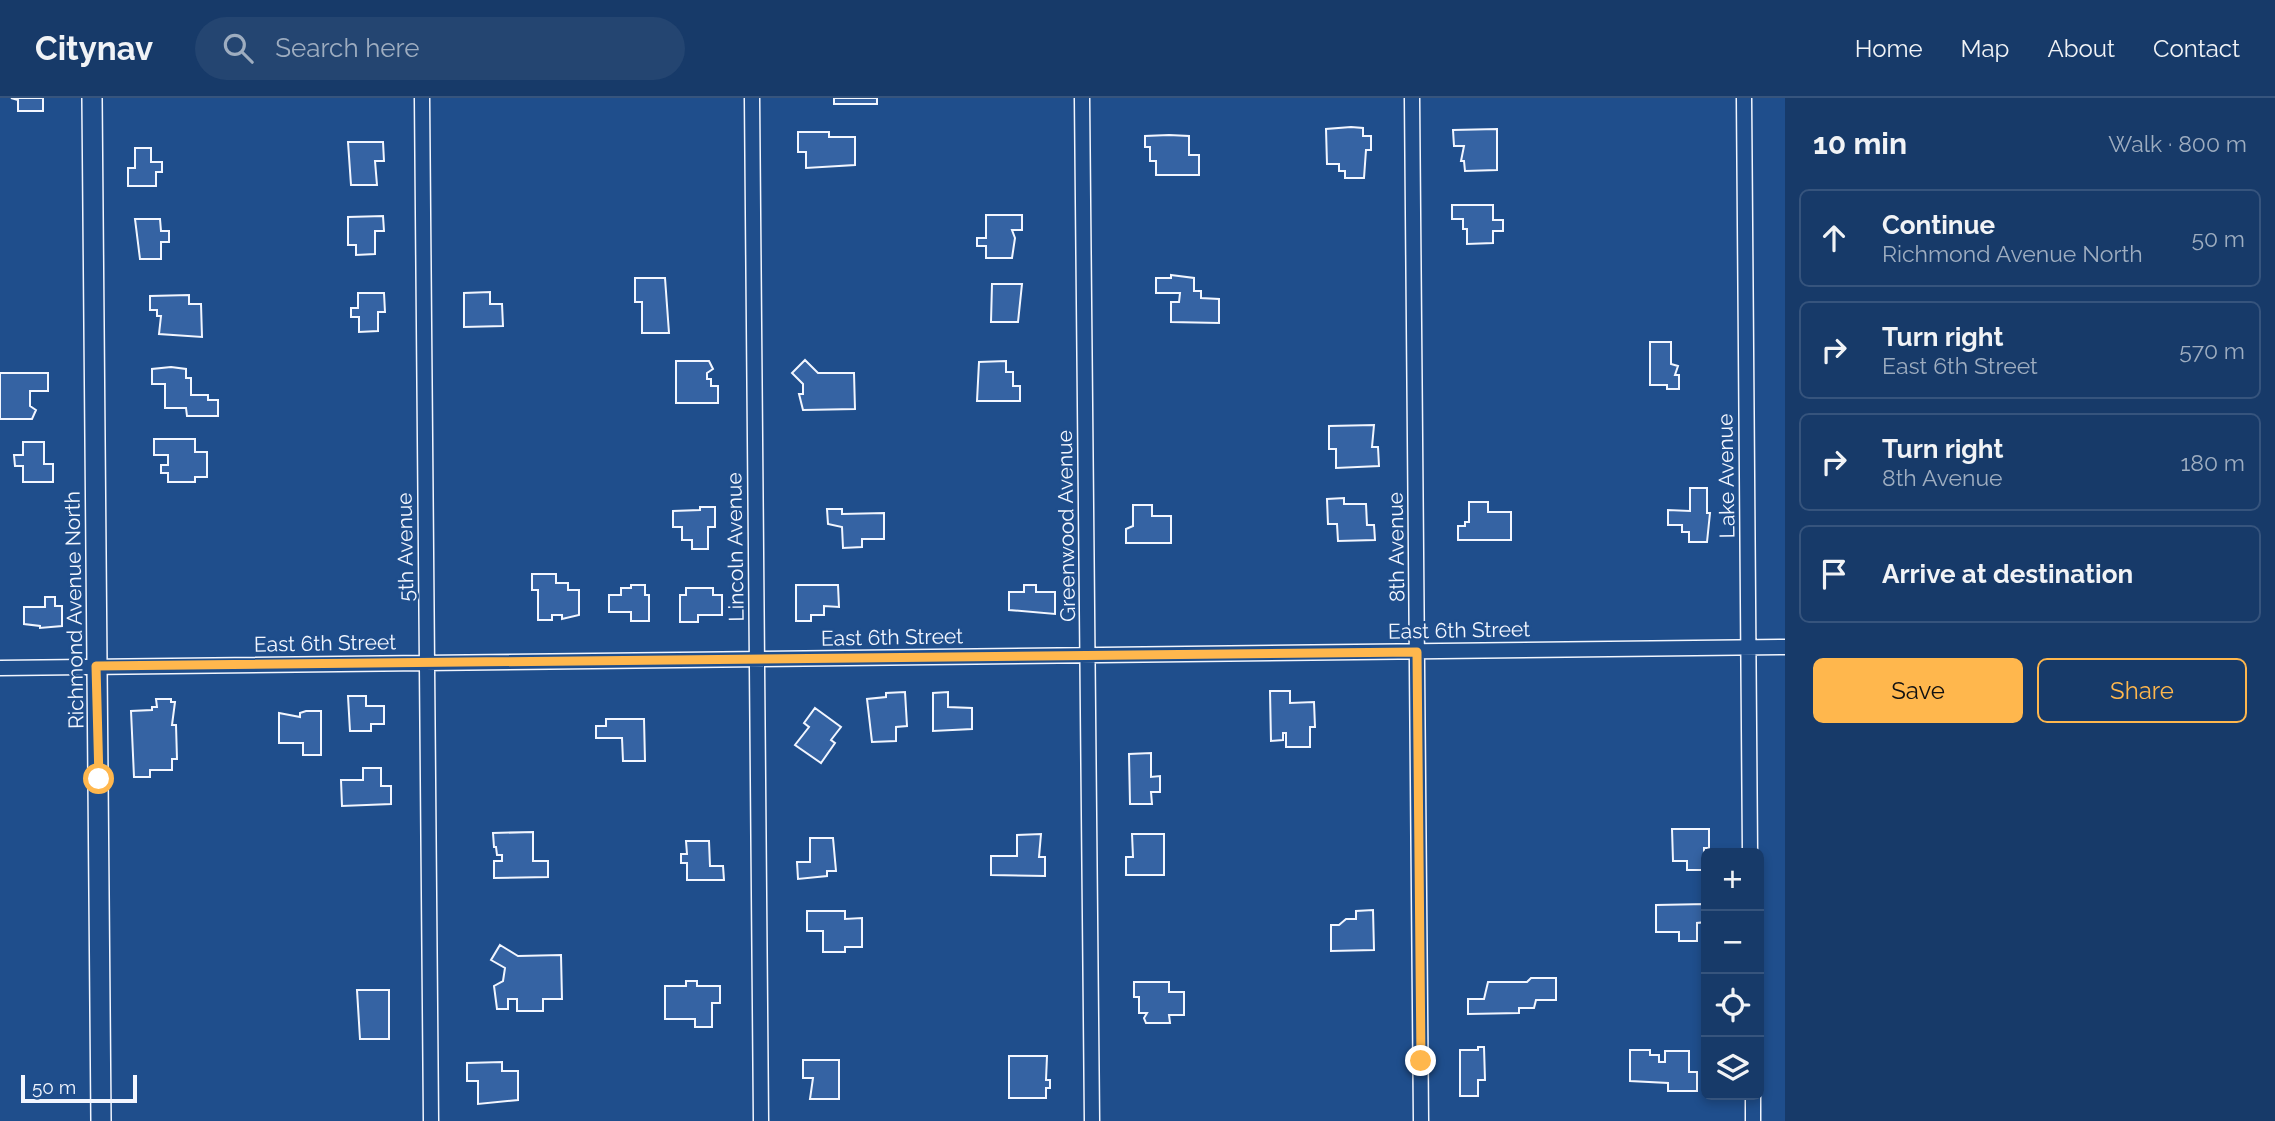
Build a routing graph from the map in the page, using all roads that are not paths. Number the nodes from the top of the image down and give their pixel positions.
1 (92, 98) edge
2 (422, 98) edge
3 (752, 98) edge
4 (1082, 98) edge
5 (1412, 98) edge
6 (1744, 98) edge
7 (1785, 647) edge
8 (1749, 648) junction
9 (1417, 652) junction
10 (1089, 655) junction
11 (758, 660) junction
12 (428, 663) junction
13 (96, 666) junction
14 (0, 668) edge
15 (1750, 848) edge
16 (1753, 1100) edge
17 (101, 1121) edge
18 (431, 1121) edge
19 (761, 1121) edge
20 (1092, 1121) edge
21 (1421, 1121) edge
22 (1753, 1121) edge

1 - 13 street, Richmond Avenue North
2 - 12 street, 5th Avenue
3 - 11 street, Lincoln Avenue
4 - 10 street, Greenwood Avenue
5 - 9 street, 8th Avenue
6 - 8 street, Lake Avenue
7 - 8 street, East 6th Street
8 - 9 street, East 6th Street
8 - 15 street, Lake Avenue
9 - 10 street, East 6th Street
9 - 21 street, 8th Avenue
10 - 11 street, East 6th Street
10 - 20 street, Greenwood Avenue
11 - 12 street, East 6th Street
11 - 19 street, Lincoln Avenue
12 - 13 street, East 6th Street
12 - 18 street, 5th Avenue
13 - 14 street, East 6th Street
13 - 17 street, Richmond Avenue North
16 - 22 street

